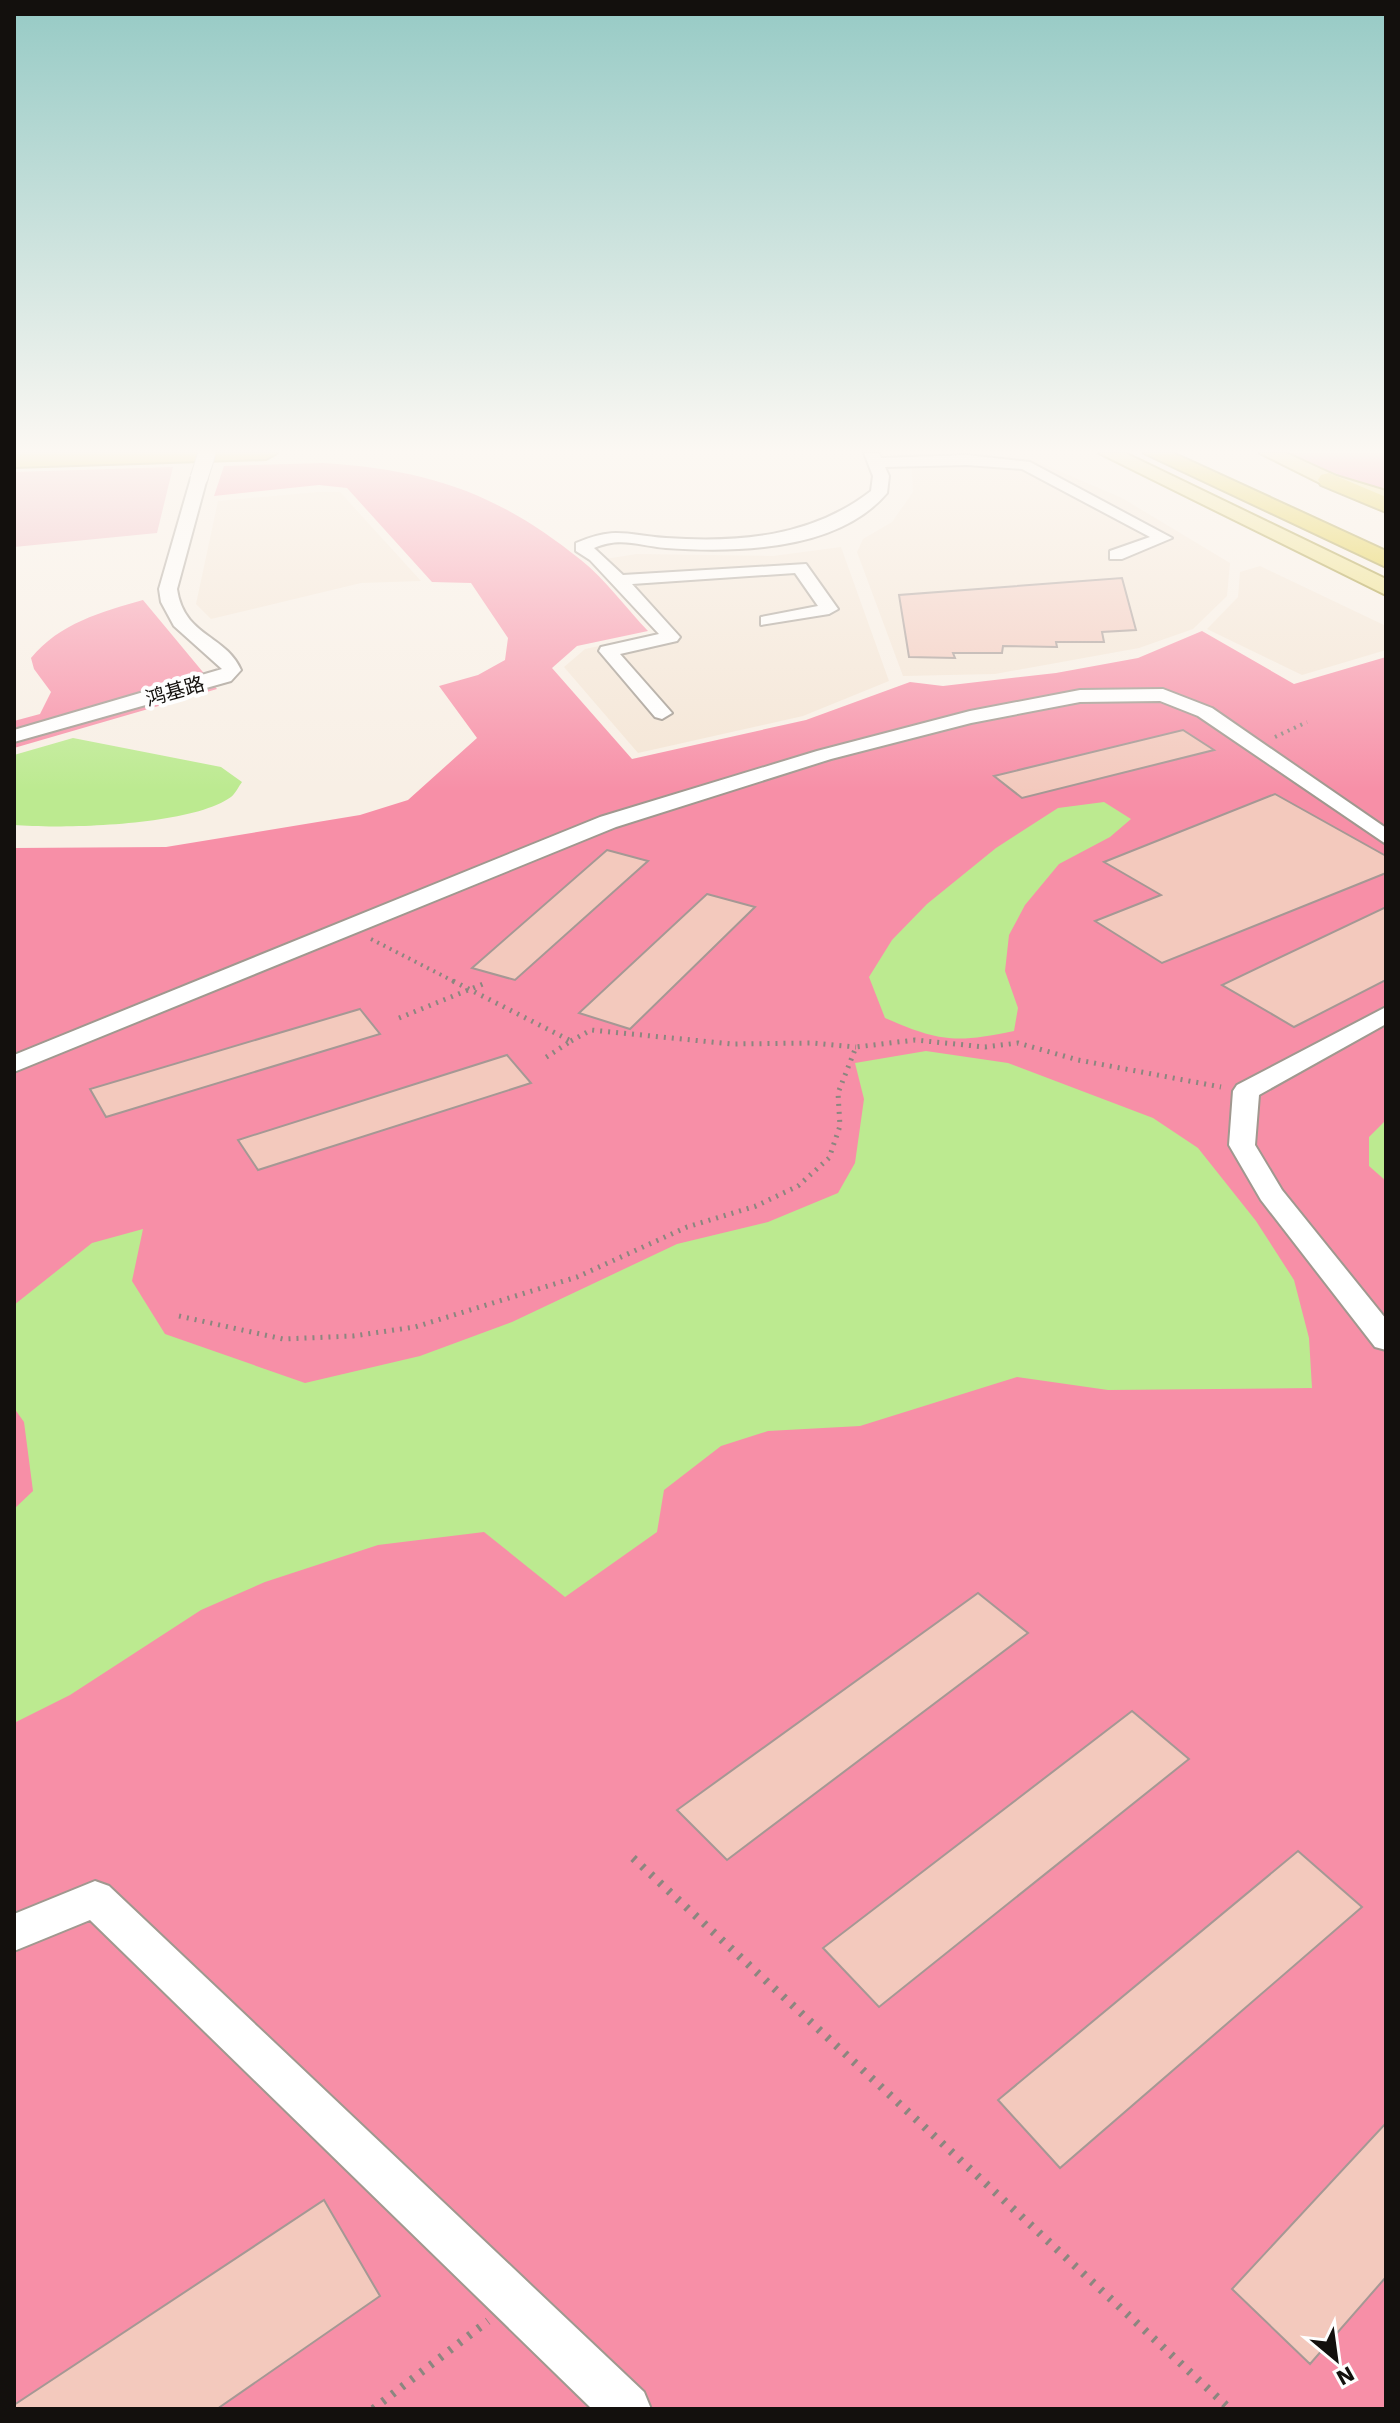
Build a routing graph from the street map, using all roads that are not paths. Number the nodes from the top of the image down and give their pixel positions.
1 (174, 566) edge
2 (605, 566) edge
3 (1340, 566) edge
4 (618, 580) junction
5 (1386, 588) edge
6 (767, 621) dead end
7 (662, 713) dead end
8 (14, 736) edge
9 (1386, 838) edge
10 (1386, 1014) edge
11 (14, 1064) edge
12 (1386, 1340) edge
13 (14, 1933) edge
14 (627, 2409) edge

1 - 8 street, 鸿基路, bridge
2 - 4 street
3 - 5 main road
4 - 6 street
4 - 7 street
9 - 11 street
10 - 12 street
13 - 14 street

